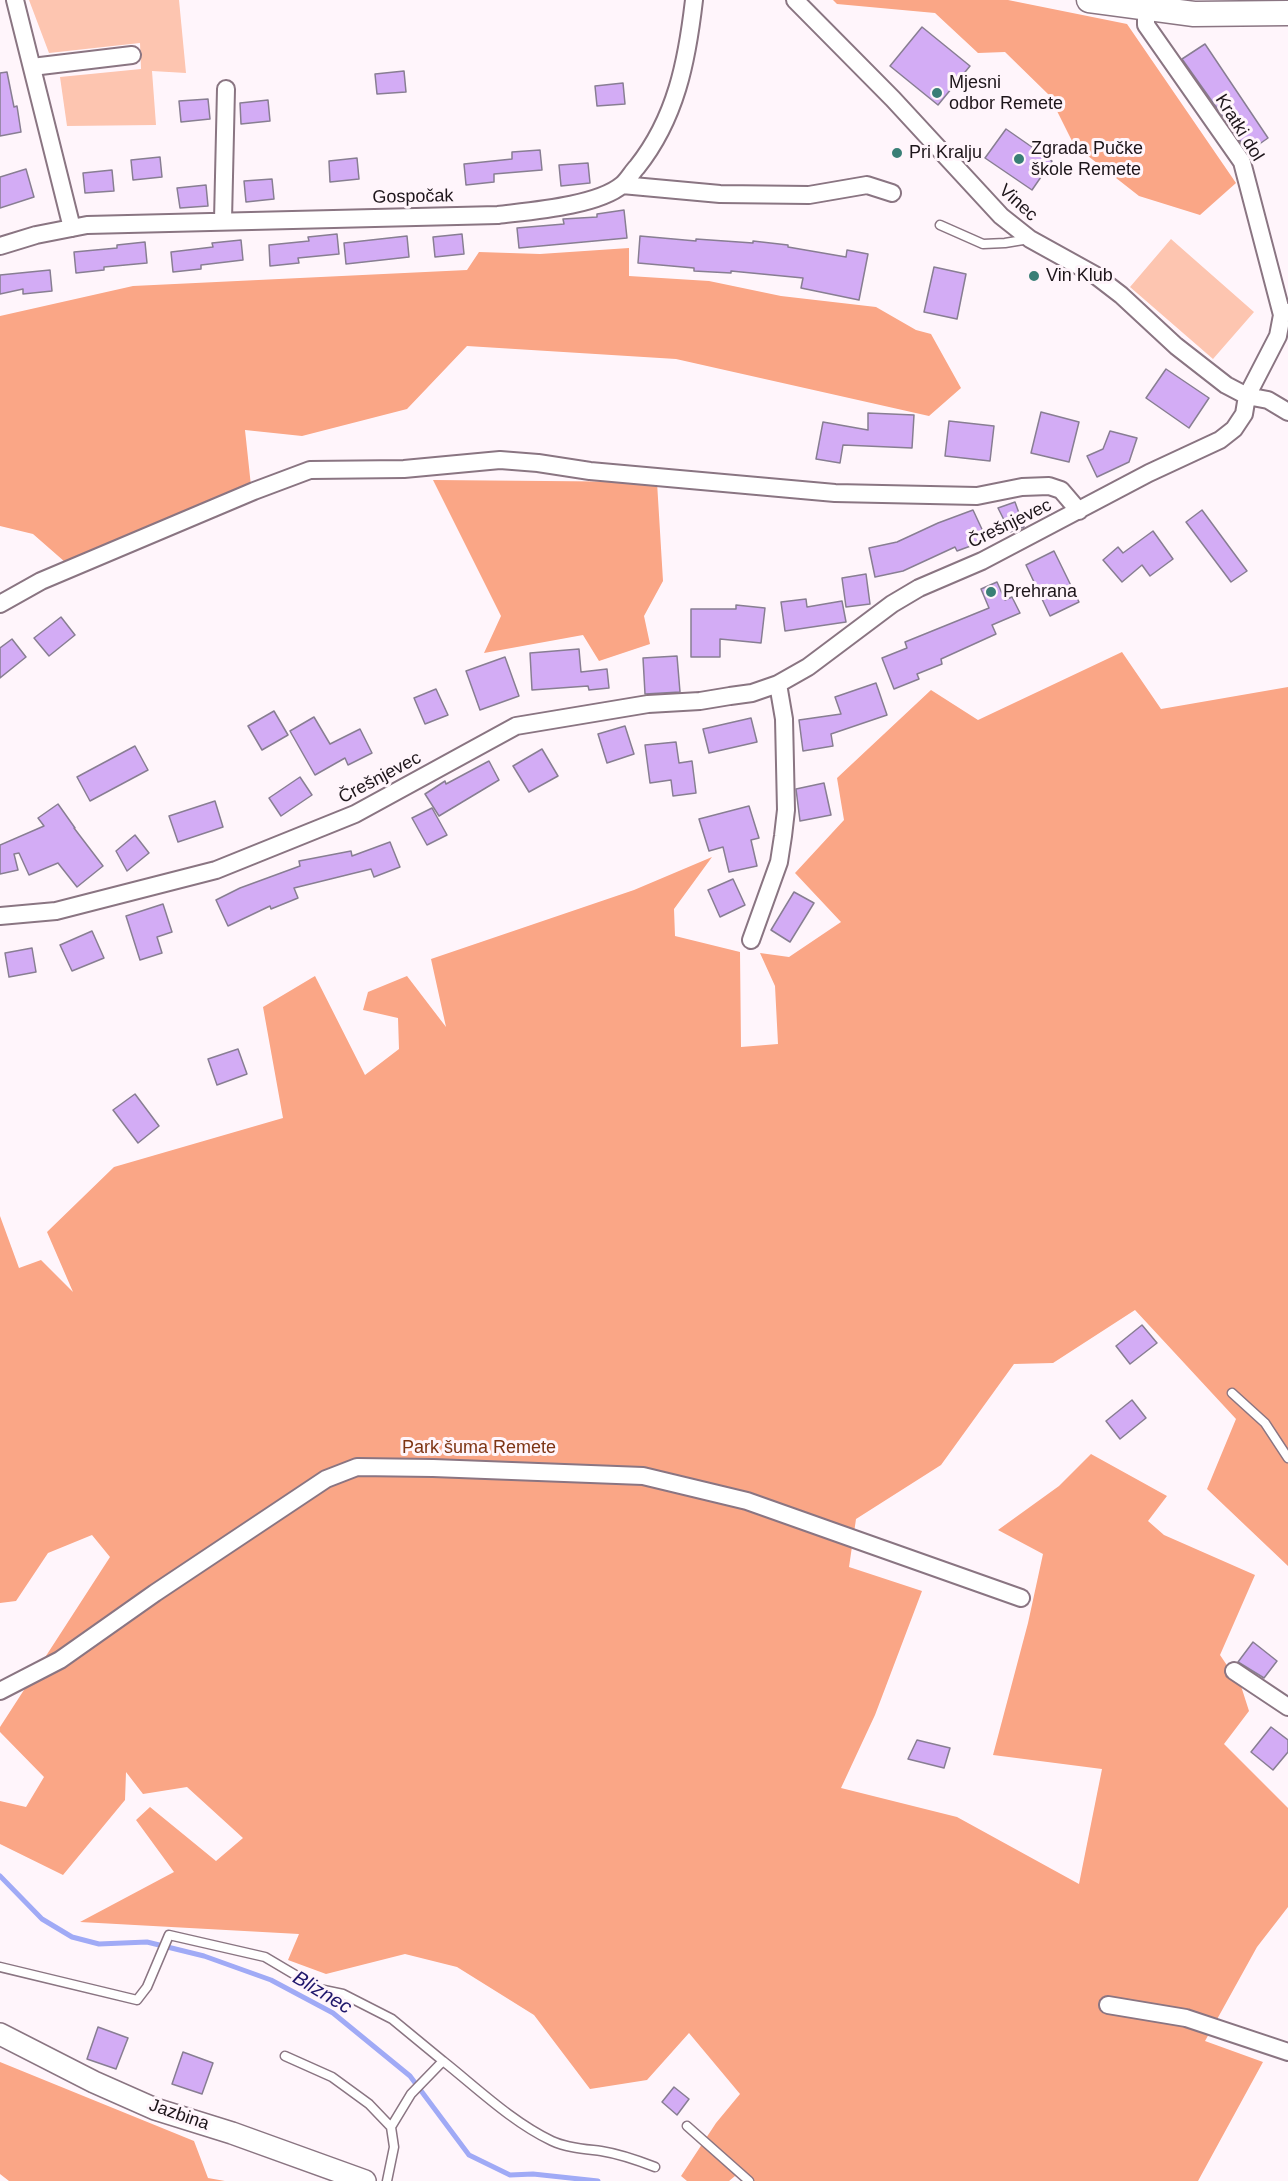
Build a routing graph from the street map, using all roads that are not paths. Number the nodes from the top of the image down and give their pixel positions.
1 (15, 0) edge
2 (694, 0) edge
3 (795, 0) edge
4 (1089, 0) edge
5 (1146, 9) junction
6 (1288, 13) edge
7 (132, 56) dead end
8 (32, 67) junction
9 (226, 89) dead end
10 (622, 185) junction
11 (892, 193) dead end
12 (223, 220) junction
13 (940, 225) dead end
14 (72, 228) junction
15 (1030, 239) junction
16 (0, 246) edge
17 (1285, 313) edge
18 (1246, 396) junction
19 (1288, 412) edge
20 (1079, 511) junction
21 (0, 603) edge
22 (778, 684) junction
23 (0, 916) edge
24 (751, 940) dead end
25 (1232, 1393) dead end
26 (1288, 1458) edge
27 (1021, 1598) dead end
28 (1234, 1671) dead end
29 (0, 1691) edge
30 (1288, 1707) edge
31 (0, 1967) edge
32 (1108, 2005) dead end
33 (0, 2034) edge
34 (1288, 2052) edge
35 (285, 2056) dead end
36 (443, 2061) junction
37 (687, 2126) dead end
38 (391, 2127) junction
39 (655, 2167) dead end
40 (365, 2181) edge
41 (387, 2181) edge
42 (749, 2181) edge

1 - 8 street
2 - 10 street, Gospočak
3 - 15 street, Vinec
4 - 5 main road
5 - 6 main road
5 - 17 street, Kratki dol
7 - 8 street
8 - 14 street
9 - 12 street
10 - 11 street
10 - 12 street, Gospočak
12 - 14 street, Gospočak
13 - 15 lane
14 - 16 street, Gospočak
15 - 18 street, Vinec
17 - 18 street
18 - 19 street, Vinec
18 - 20 street, Črešnjevec
20 - 21 street
20 - 22 street, Črešnjevec
22 - 23 street, Črešnjevec
22 - 24 street
25 - 26 lane
27 - 29 street
28 - 30 street
31 - 36 lane
32 - 34 street
33 - 40 street, Jazbina
35 - 38 lane
36 - 38 lane
36 - 39 lane
37 - 42 lane
38 - 41 lane

